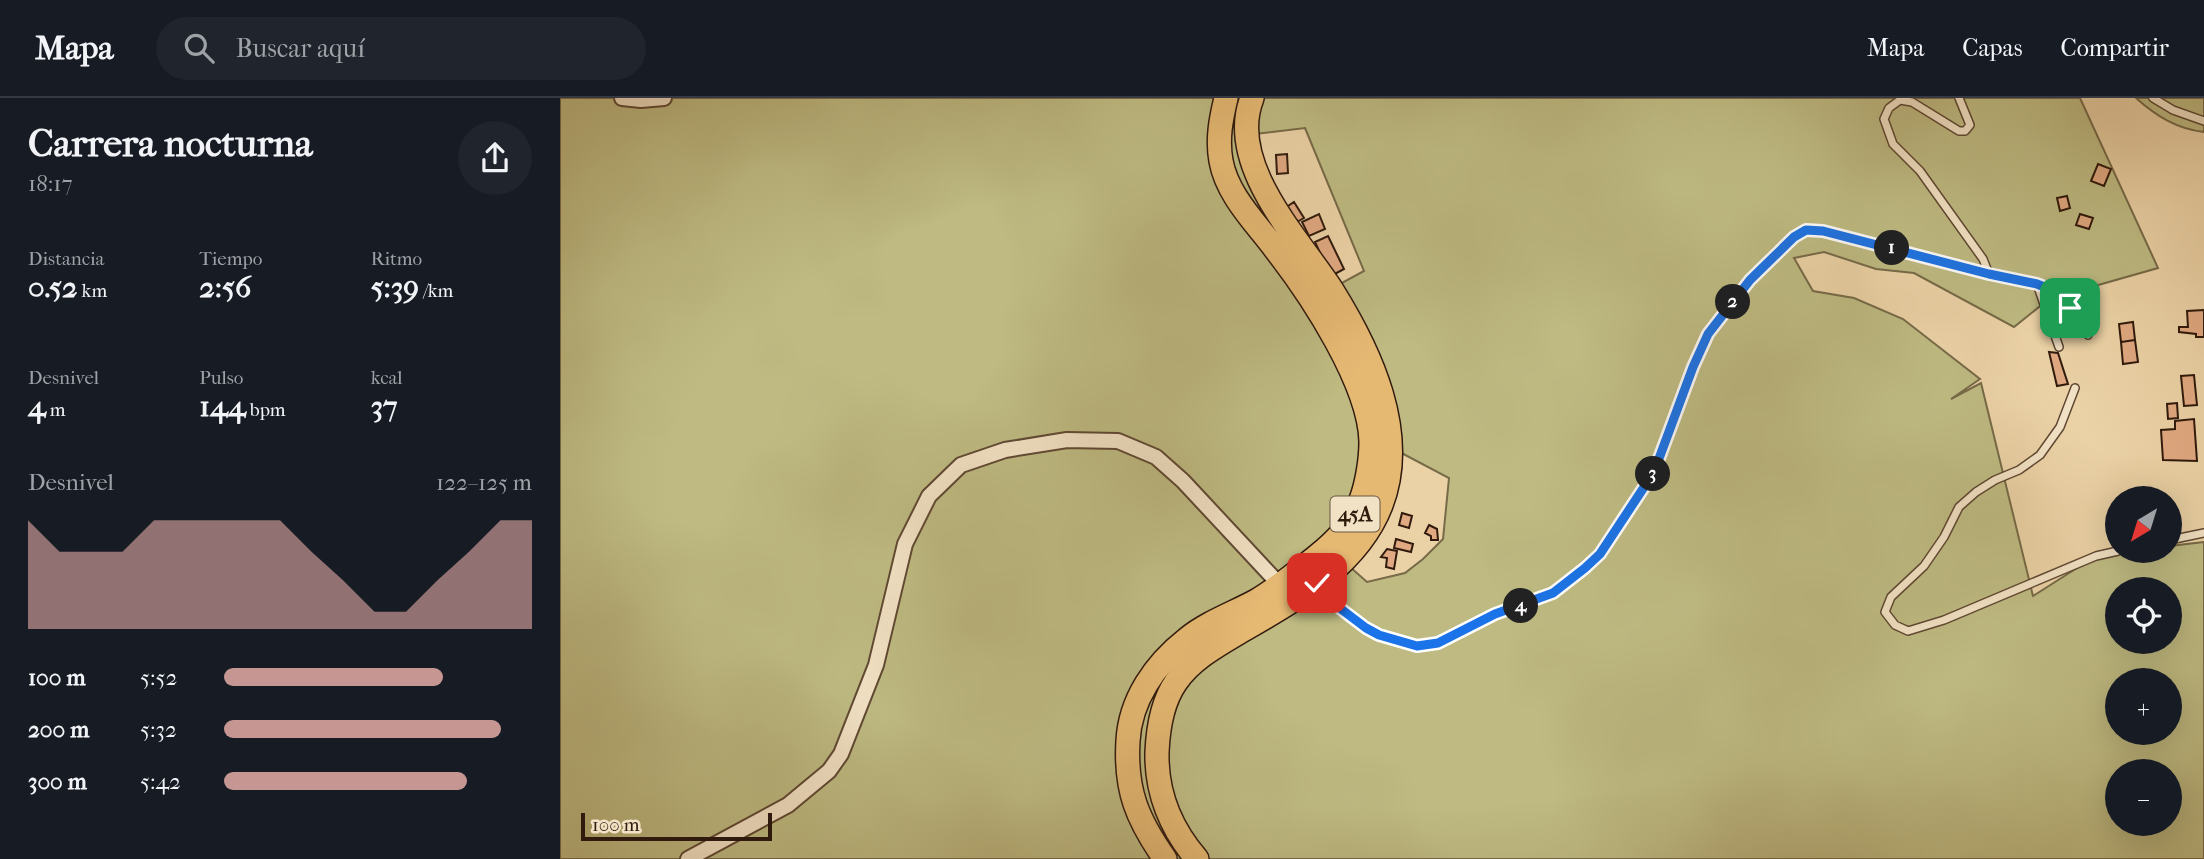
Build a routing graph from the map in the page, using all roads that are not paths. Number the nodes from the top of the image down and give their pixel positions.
1 (622, 98) edge
2 (664, 98) edge
3 (1226, 98) edge
4 (1252, 98) edge
5 (1959, 98) edge
6 (2153, 98) edge
7 (2204, 121) edge
8 (1989, 274) junction
9 (2037, 284) junction
10 (2088, 335) dead end
11 (2059, 346) dead end
12 (2075, 388) dead end
13 (2204, 533) edge
14 (2182, 538) edge
15 (2105, 554) edge
16 (1317, 583) junction
17 (1279, 584) junction
18 (688, 859) edge
19 (1165, 859) edge
20 (1197, 859) edge

1 - 2 street
3 - 17 highway, 45A
4 - 16 highway, 45A
5 - 8 lane
6 - 7 lane
8 - 9 lane
8 - 16 lane
9 - 10 lane
9 - 11 lane
12 - 15 lane
13 - 14 lane
16 - 20 highway, 45A
17 - 18 street
17 - 19 highway, 45A

